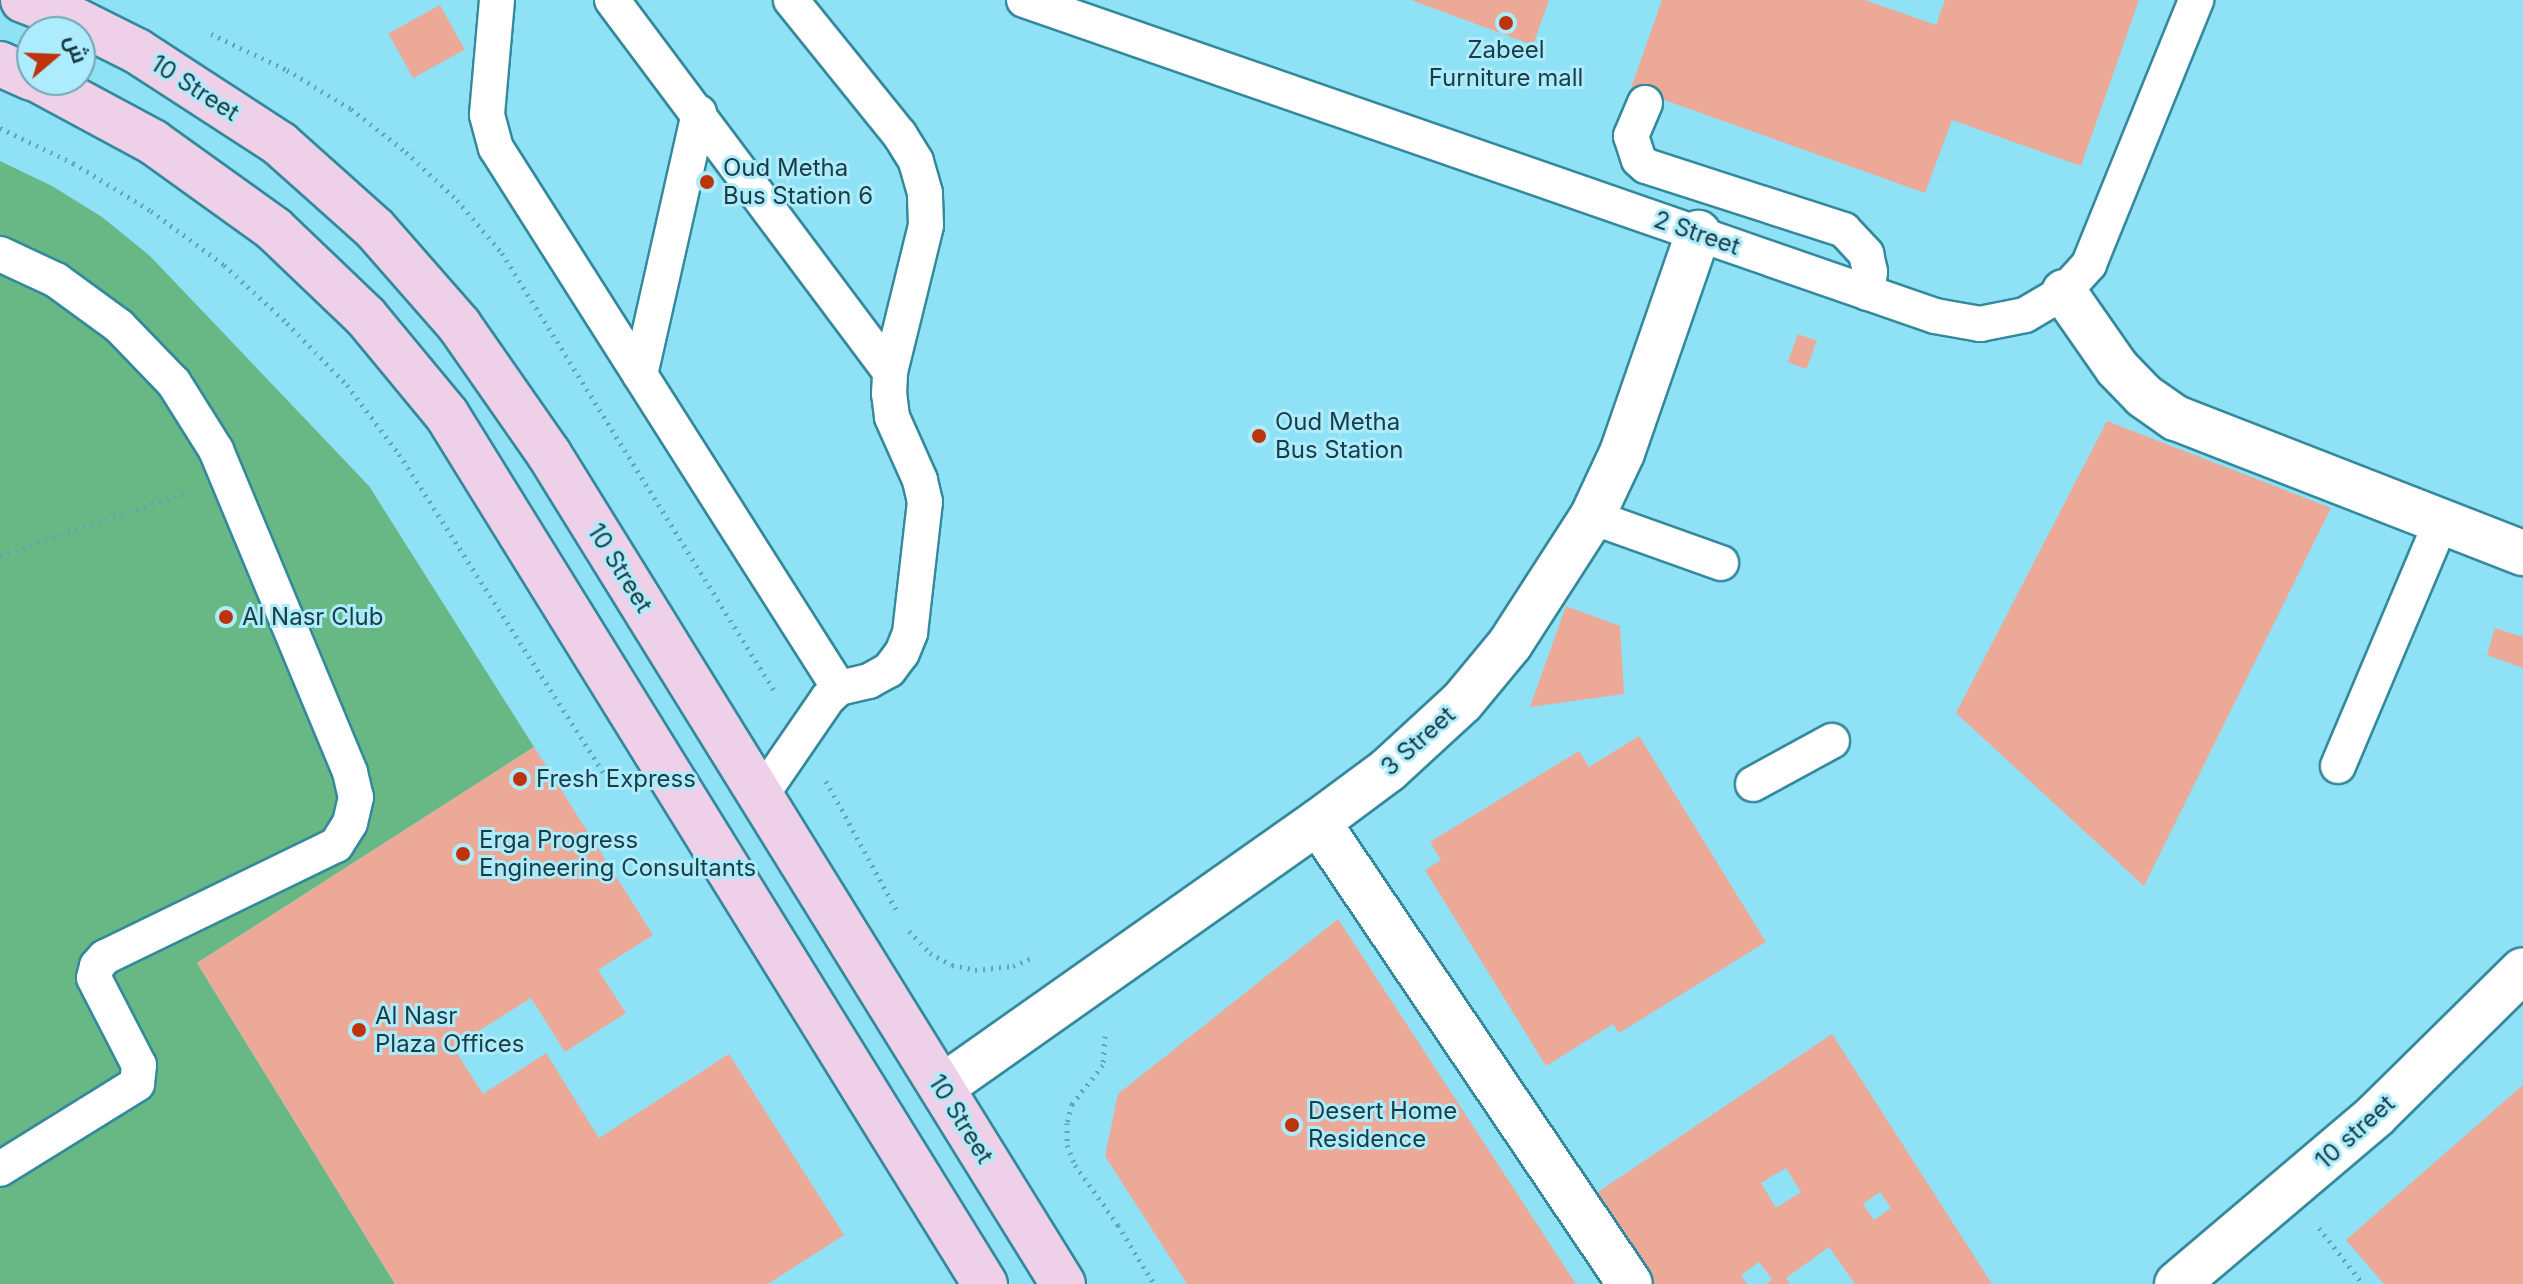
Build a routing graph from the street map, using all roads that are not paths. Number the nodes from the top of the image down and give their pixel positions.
1 (23, 0) edge
2 (497, 0) edge
3 (612, 0) edge
4 (791, 0) edge
5 (1024, 0) edge
6 (2196, 0) edge
7 (68, 96) edge
8 (1645, 103) dead end
9 (699, 113) junction
10 (1698, 233) junction
11 (0, 254) edge
12 (2064, 292) junction
13 (1867, 293) junction
14 (890, 372) junction
15 (640, 375) junction
16 (1592, 517) junction
17 (2441, 522) junction
18 (2523, 553) edge
19 (1721, 563) dead end
20 (839, 688) junction
21 (1832, 741) dead end
22 (2338, 766) dead end
23 (1753, 784) dead end
24 (762, 794) junction
25 (1318, 822) junction
26 (2523, 970) edge
27 (942, 1087) junction
28 (0, 1169) edge
29 (985, 1284) edge
30 (1063, 1284) edge
31 (1630, 1284) edge
32 (2177, 1284) edge

1 - 24 main road, 10 Street
2 - 15 lane
3 - 9 lane
4 - 14 lane
5 - 10 lane, 2 Street
6 - 12 lane, 2 Street
7 - 29 main road
8 - 13 lane
9 - 14 lane
9 - 15 lane
10 - 13 lane, 2 Street
10 - 16 street, 3 Street
11 - 28 lane
12 - 13 lane, 2 Street
12 - 17 street
14 - 20 lane
15 - 20 lane
16 - 19 lane
16 - 25 street, 3 Street
17 - 18 street
17 - 22 lane
20 - 24 lane
21 - 23 lane
24 - 27 main road, 10 Street
25 - 27 street, 3 Street
25 - 31 street
26 - 32 street, 10 street
27 - 30 main road, 10 Street

